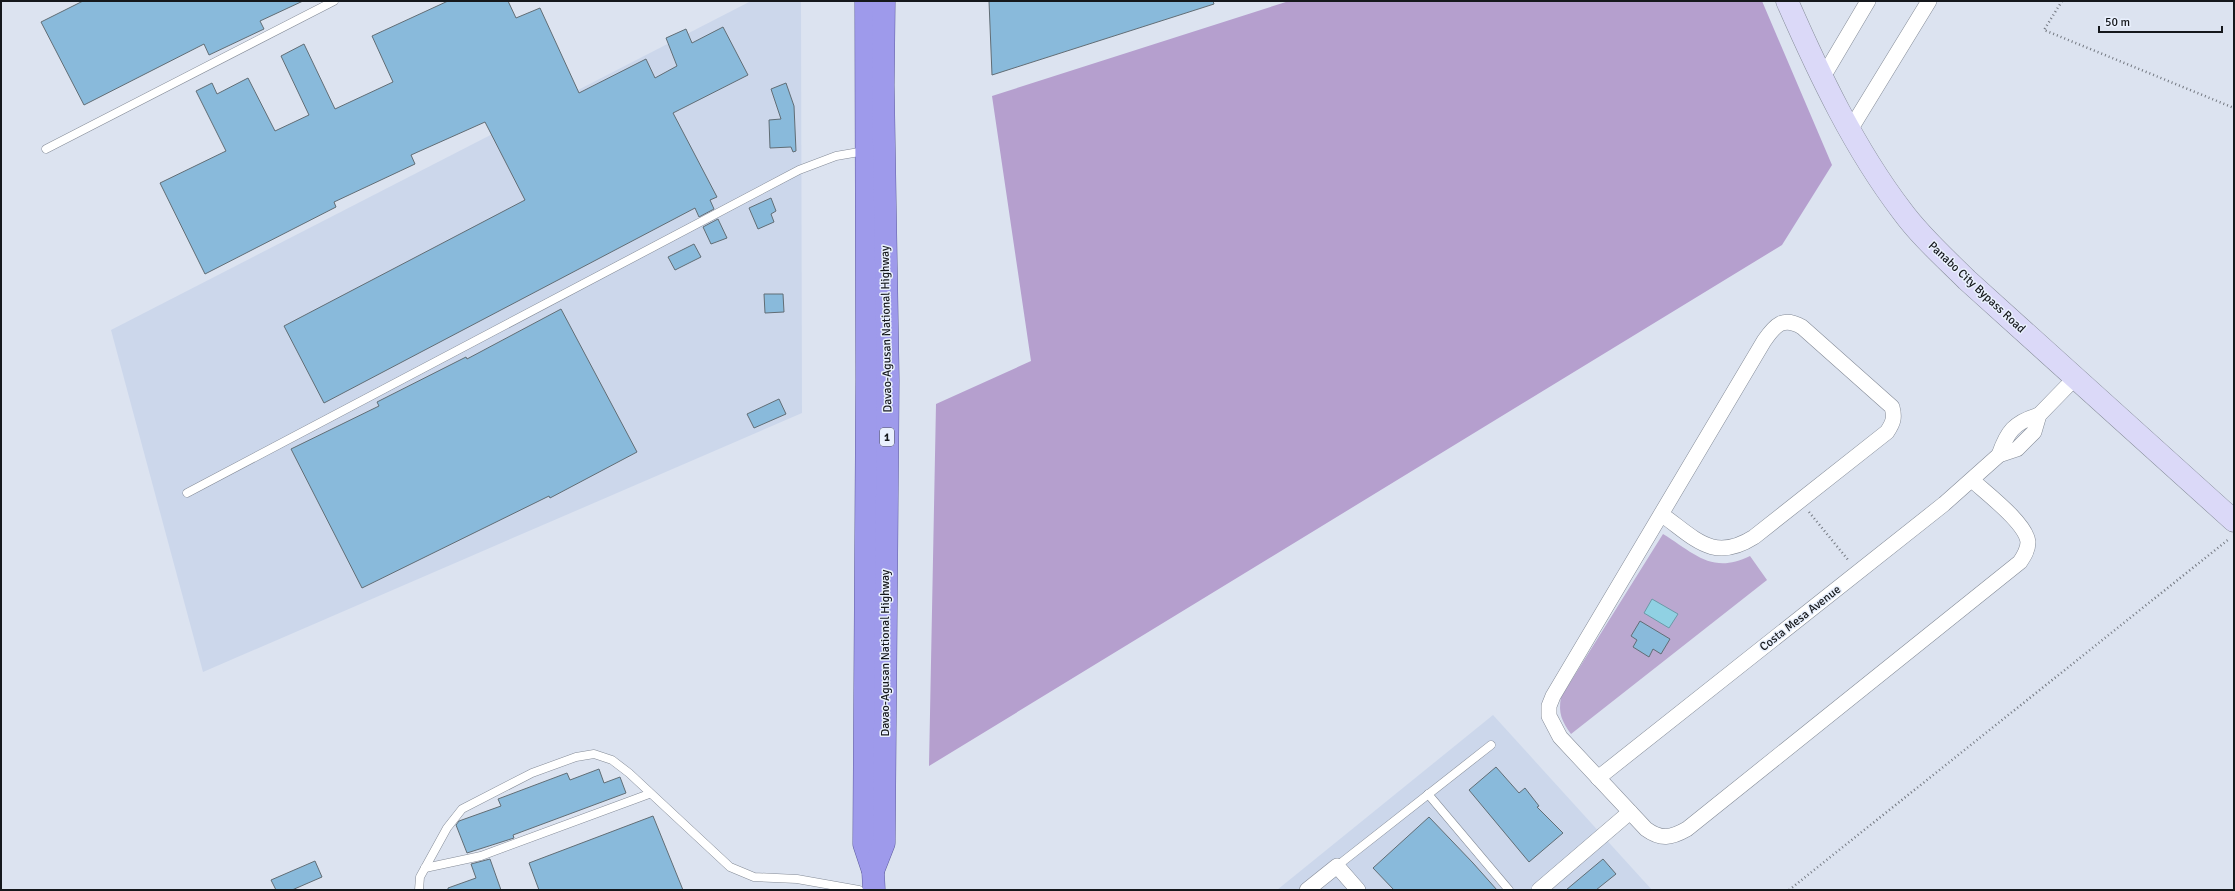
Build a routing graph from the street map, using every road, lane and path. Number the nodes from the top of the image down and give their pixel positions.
1 (334, 1) edge
2 (866, 1) edge
3 (884, 1) edge
4 (1787, 1) edge
5 (1868, 1) edge
6 (1929, 1) edge
7 (2062, 1) edge
8 (1823, 77) junction
9 (2234, 108) edge
10 (1850, 130) junction
11 (46, 149) dead end
12 (875, 151) junction
13 (2075, 378) junction
14 (1972, 480) junction
15 (187, 493) dead end
16 (1800, 501) junction
17 (1662, 514) junction
18 (2234, 521) edge
19 (2234, 536) edge
20 (1858, 572) junction
21 (1491, 745) dead end
22 (1598, 778) junction
23 (649, 794) junction
24 (1428, 794) junction
25 (1630, 812) junction
26 (1337, 866) junction
27 (425, 868) junction
28 (873, 881) edge
29 (419, 890) edge
30 (859, 890) edge
31 (1306, 890) edge
32 (1358, 890) edge
33 (1509, 890) edge
34 (1539, 890) edge
35 (1789, 890) edge

1 - 11 lane
2 - 12 highway, Davao-Agusan National Highway / 1
3 - 12 highway, Davao-Agusan National Highway / 1
4 - 8 main road, Panabo City Bypass Road
5 - 8 street
6 - 10 street
7 - 9 path
8 - 10 main road, Panabo City Bypass Road
10 - 13 main road, Panabo City Bypass Road
12 - 15 lane
12 - 28 highway, Davao-Agusan National Highway / 1
13 - 14 street, Costa Mesa Avenue
13 - 18 main road, Panabo City Bypass Road
14 - 20 street, Costa Mesa Avenue
14 - 25 street
16 - 17 street
16 - 17 street
16 - 20 path
17 - 22 street
19 - 35 path
20 - 22 street, Costa Mesa Avenue
21 - 24 lane
22 - 25 street
23 - 27 lane
23 - 27 lane
23 - 30 lane
24 - 26 lane
24 - 33 lane
25 - 34 street
26 - 31 street
26 - 32 street
27 - 29 lane

